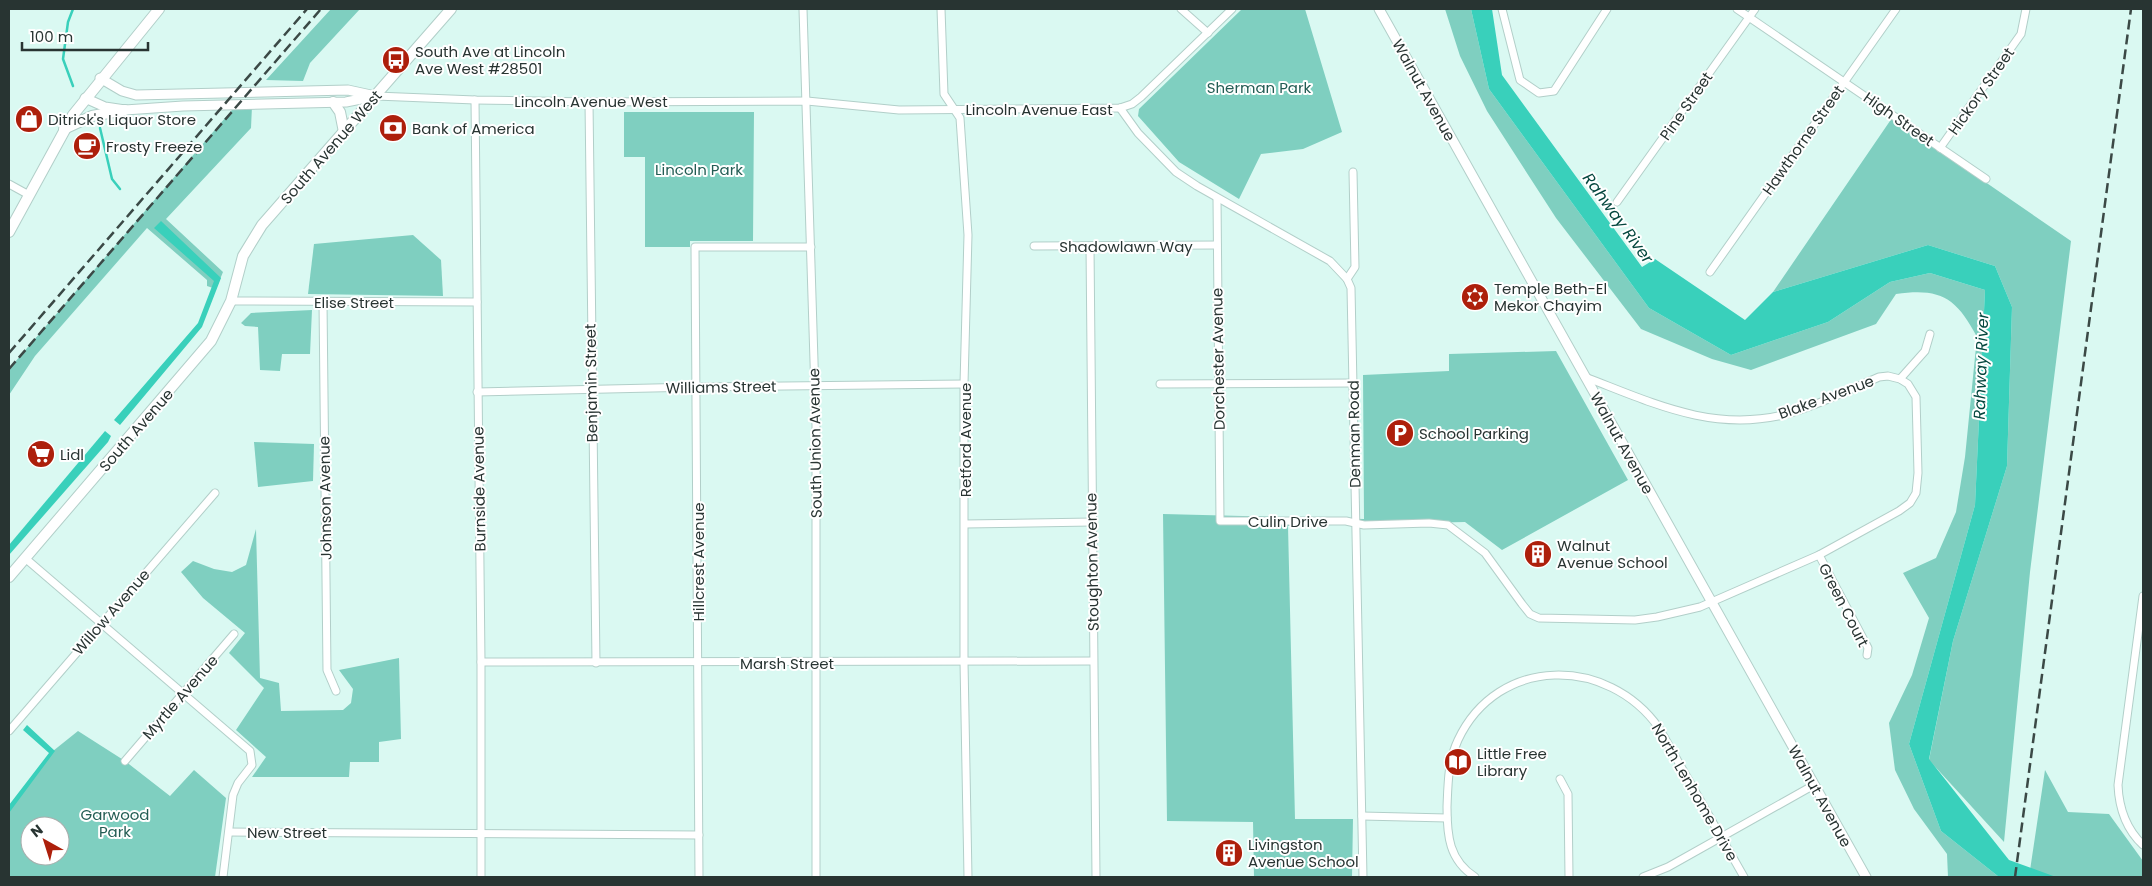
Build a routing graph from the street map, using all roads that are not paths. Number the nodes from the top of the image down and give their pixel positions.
1 (159, 9) edge
2 (451, 9) edge
3 (803, 9) edge
4 (942, 9) edge
5 (1181, 9) edge
6 (1232, 9) edge
7 (1379, 9) edge
8 (1502, 9) edge
9 (1607, 9) edge
10 (1737, 9) edge
11 (1755, 9) edge
12 (1896, 9) edge
13 (2026, 9) edge
14 (1749, 18) junction
15 (1208, 33) junction
16 (100, 78) junction
17 (1845, 81) junction
18 (376, 96) junction
19 (84, 98) junction
20 (475, 100) junction
21 (807, 101) junction
22 (333, 102) junction
23 (588, 102) junction
24 (1120, 108) junction
25 (125, 110) junction
26 (954, 110) junction
27 (63, 130) junction
28 (344, 132) junction
29 (1940, 148) junction
30 (1353, 172) dead end
31 (1986, 179) dead end
32 (9, 184) edge
33 (29, 195) junction
34 (1217, 198) junction
35 (1617, 202) dead end
36 (9, 232) edge
37 (1217, 245) junction
38 (1034, 246) dead end
39 (1090, 246) junction
40 (811, 247) junction
41 (240, 268) joint
42 (1710, 272) dead end
43 (1347, 279) junction
44 (232, 301) junction
45 (323, 302) junction
46 (477, 302) junction
47 (1930, 334) dead end
48 (1585, 377) junction
49 (1900, 379) junction
50 (1353, 383) junction
51 (964, 384) junction
52 (1160, 384) dead end
53 (1218, 384) junction
54 (814, 386) junction
55 (697, 387) junction
56 (591, 390) junction
57 (477, 392) junction
58 (215, 493) dead end
59 (1220, 520) joint
60 (1092, 522) junction
61 (1355, 523) junction
62 (965, 524) junction
63 (1818, 556) junction
64 (25, 558) junction
65 (9, 577) edge
66 (2143, 596) edge
67 (1712, 603) junction
68 (101, 622) junction
69 (234, 634) dead end
70 (1867, 655) dead end
71 (1094, 661) junction
72 (481, 662) junction
73 (964, 662) junction
74 (596, 663) junction
75 (698, 663) junction
76 (816, 663) junction
77 (336, 691) dead end
78 (183, 694) junction
79 (9, 731) edge
80 (125, 761) dead end
81 (1560, 778) dead end
82 (1814, 785) junction
83 (1362, 816) junction
84 (1447, 818) junction
85 (230, 832) junction
86 (480, 833) junction
87 (699, 835) junction
88 (1721, 837) junction
89 (2143, 845) edge
90 (223, 877) edge
91 (481, 877) edge
92 (699, 877) edge
93 (816, 877) edge
94 (968, 877) edge
95 (1096, 877) edge
96 (1363, 877) edge
97 (1475, 877) edge
98 (1569, 877) edge
99 (1643, 877) edge
100 (1744, 877) edge
101 (1866, 877) edge

1 - 16 main road
2 - 18 main road, South Avenue West
3 - 21 street, South Union Avenue
4 - 26 street, Retford Avenue
5 - 15 street
6 - 15 street, Lincoln Avenue East
7 - 48 street, Walnut Avenue
8 - 9 street
10 - 14 street, High Street
11 - 14 street, Pine Street
12 - 17 street, Hawthorne Street
13 - 29 street, Hickory Street
14 - 17 street, High Street
14 - 35 street, Pine Street
15 - 24 street, Lincoln Avenue East
16 - 18 street, Lincoln Avenue West
16 - 19 main road
17 - 29 street, High Street
17 - 42 street, Hawthorne Street
18 - 20 street, Lincoln Avenue West
18 - 22 street, Lincoln Avenue West
18 - 28 main road, South Avenue West
19 - 25 street, Lincoln Avenue West
19 - 27 main road
20 - 23 street, Lincoln Avenue West
20 - 46 street, Burnside Avenue
21 - 23 street, Lincoln Avenue West
21 - 26 street, Lincoln Avenue East
21 - 40 street, South Union Avenue
22 - 25 street, Lincoln Avenue West
22 - 28 main road
23 - 56 street, Benjamin Street
24 - 26 street, Lincoln Avenue East
24 - 34 street
25 - 27 main road
26 - 51 street, Retford Avenue
27 - 33 main road
28 - 41 main road, South Avenue West
29 - 31 street, High Street
30 - 43 street
32 - 33 street
33 - 36 main road
34 - 37 street, Dorchester Avenue
34 - 43 street
37 - 39 street, Shadowlawn Way
37 - 53 street, Dorchester Avenue
38 - 39 street, Shadowlawn Way
39 - 60 street, Stoughton Avenue
40 - 54 street, South Union Avenue
40 - 55 street, Hillcrest Avenue
41 - 44 main road, South Avenue
43 - 50 street, Denman Road
44 - 45 street, Elise Street
44 - 64 main road, South Avenue
45 - 46 street, Elise Street
45 - 77 street, Johnson Avenue
46 - 57 street, Burnside Avenue
47 - 49 street
48 - 49 street, Blake Avenue
48 - 67 street, Walnut Avenue
49 - 63 street
50 - 53 street
50 - 61 street, Denman Road
51 - 54 street, Williams Street
51 - 62 street, Retford Avenue
52 - 53 street
53 - 59 street, Dorchester Avenue
54 - 55 street, Williams Street
54 - 76 street, South Union Avenue
55 - 56 street, Williams Street
55 - 75 street, Hillcrest Avenue
56 - 57 street, Williams Street
56 - 74 street, Benjamin Street
57 - 72 street, Burnside Avenue
58 - 68 street, Willow Avenue
59 - 61 street, Culin Drive
60 - 62 street
60 - 71 street, Stoughton Avenue
61 - 67 street, Culin Drive
61 - 83 street, Denman Road
62 - 73 street, Retford Avenue
63 - 67 street
63 - 70 street, Green Court
64 - 65 main road, South Avenue
64 - 68 street, New Street
66 - 89 street
67 - 82 street, Walnut Avenue
68 - 78 street, New Street
68 - 79 street, Willow Avenue
69 - 78 street, Myrtle Avenue
71 - 73 street, Marsh Street
71 - 95 street, Stoughton Avenue
72 - 74 street, Marsh Street
72 - 86 street, Burnside Avenue
73 - 76 street, Marsh Street
73 - 94 street, Retford Avenue
74 - 75 street, Marsh Street
75 - 76 street, Marsh Street
75 - 87 street, Hillcrest Avenue
76 - 93 street, South Union Avenue
78 - 80 street, Myrtle Avenue
78 - 85 street, New Street
81 - 98 street
82 - 88 street
82 - 101 street, Walnut Avenue
83 - 84 street
83 - 96 street, Denman Road
84 - 88 street, North Lenhome Drive
84 - 97 street, North Lenhome Drive
85 - 86 street, New Street
85 - 90 street
86 - 87 street, New Street
86 - 91 street, Burnside Avenue
87 - 92 street, Hillcrest Avenue
88 - 99 street
88 - 100 street, North Lenhome Drive

